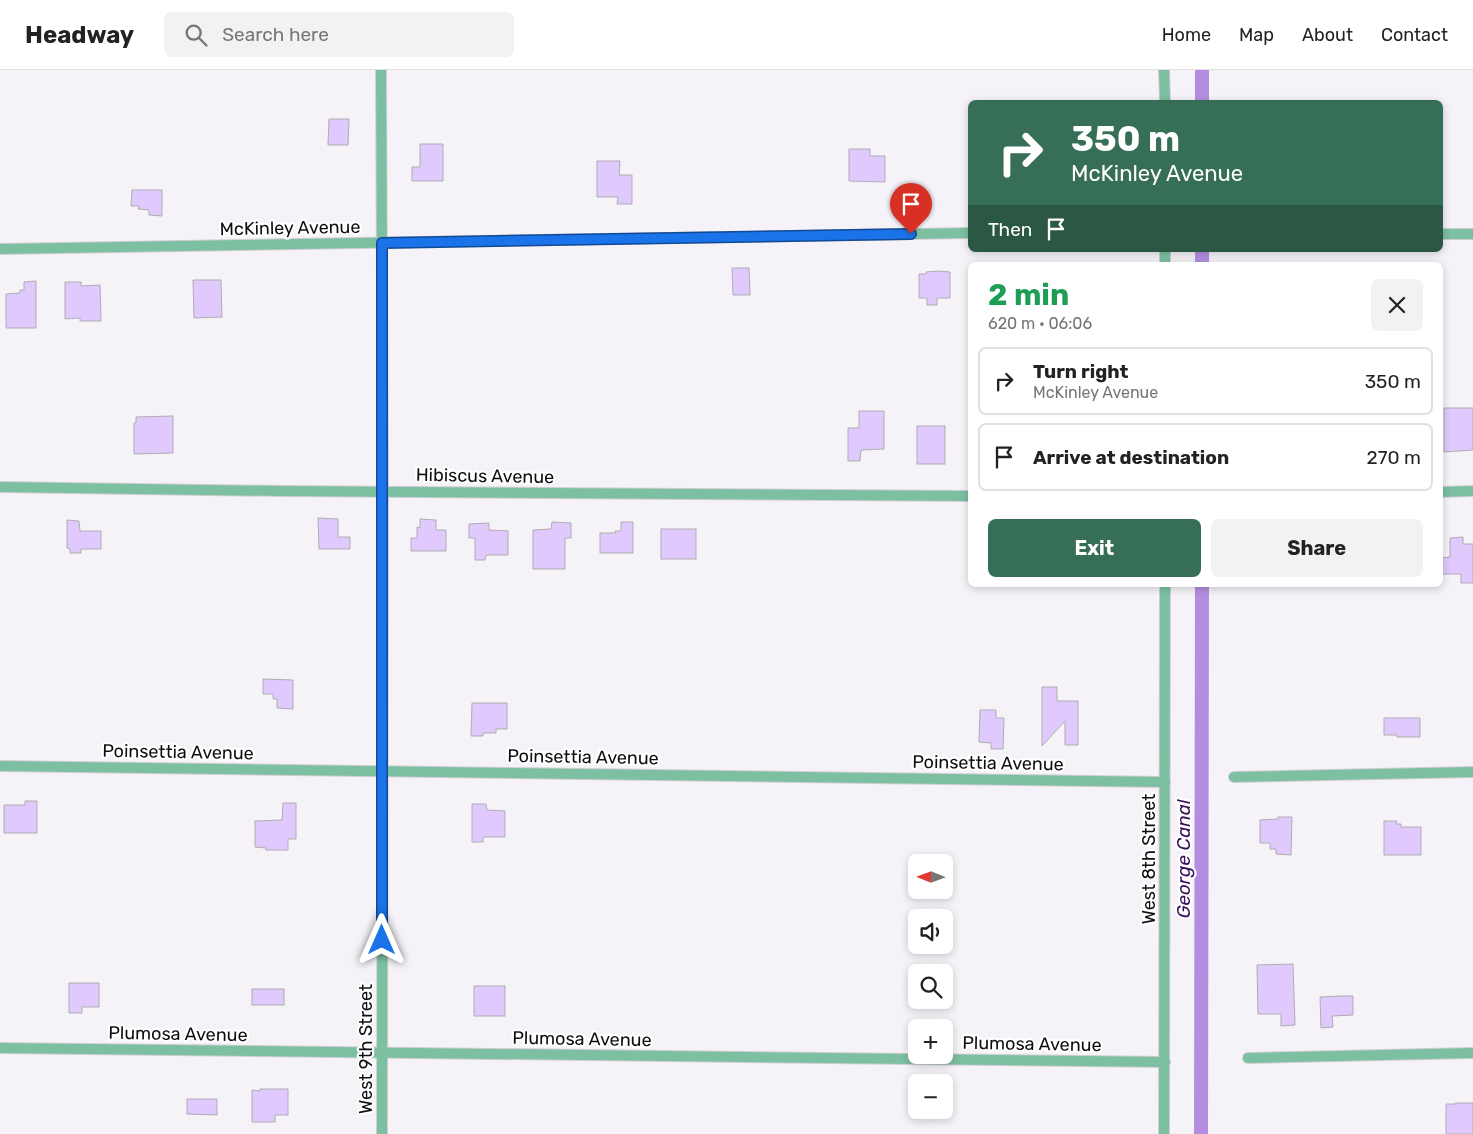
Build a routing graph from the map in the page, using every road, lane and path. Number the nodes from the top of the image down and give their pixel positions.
1 (381, 70) edge
2 (1164, 70) edge
3 (1165, 100) edge
4 (968, 234) edge
5 (1443, 234) edge
6 (1473, 234) edge
7 (382, 243) junction
8 (0, 249) edge
9 (0, 487) edge
10 (383, 491) junction
11 (1473, 491) edge
12 (1443, 492) edge
13 (968, 496) edge
14 (1166, 587) edge
15 (0, 766) edge
16 (382, 771) junction
17 (1473, 772) edge
18 (1234, 777) dead end
19 (1165, 782) junction
20 (0, 1048) edge
21 (382, 1053) junction
22 (1473, 1053) edge
23 (1248, 1058) dead end
24 (1165, 1062) junction
25 (382, 1134) edge
26 (1164, 1134) edge

1 - 7 street, West 9th Street
2 - 3 street
4 - 7 street, McKinley Avenue
5 - 6 street
7 - 8 street, McKinley Avenue
7 - 10 street, West 9th Street
9 - 10 street, Hibiscus Avenue
10 - 13 street, Hibiscus Avenue
10 - 16 street, West 9th Street
11 - 12 street
14 - 19 street, West 8th Street
15 - 16 street, Poinsettia Avenue
16 - 19 street, Poinsettia Avenue
16 - 21 street, West 9th Street
17 - 18 street
19 - 24 street, West 8th Street
20 - 21 street, Plumosa Avenue
21 - 24 street, Plumosa Avenue
21 - 25 street, West 9th Street
22 - 23 street
24 - 26 street, West 8th Street

